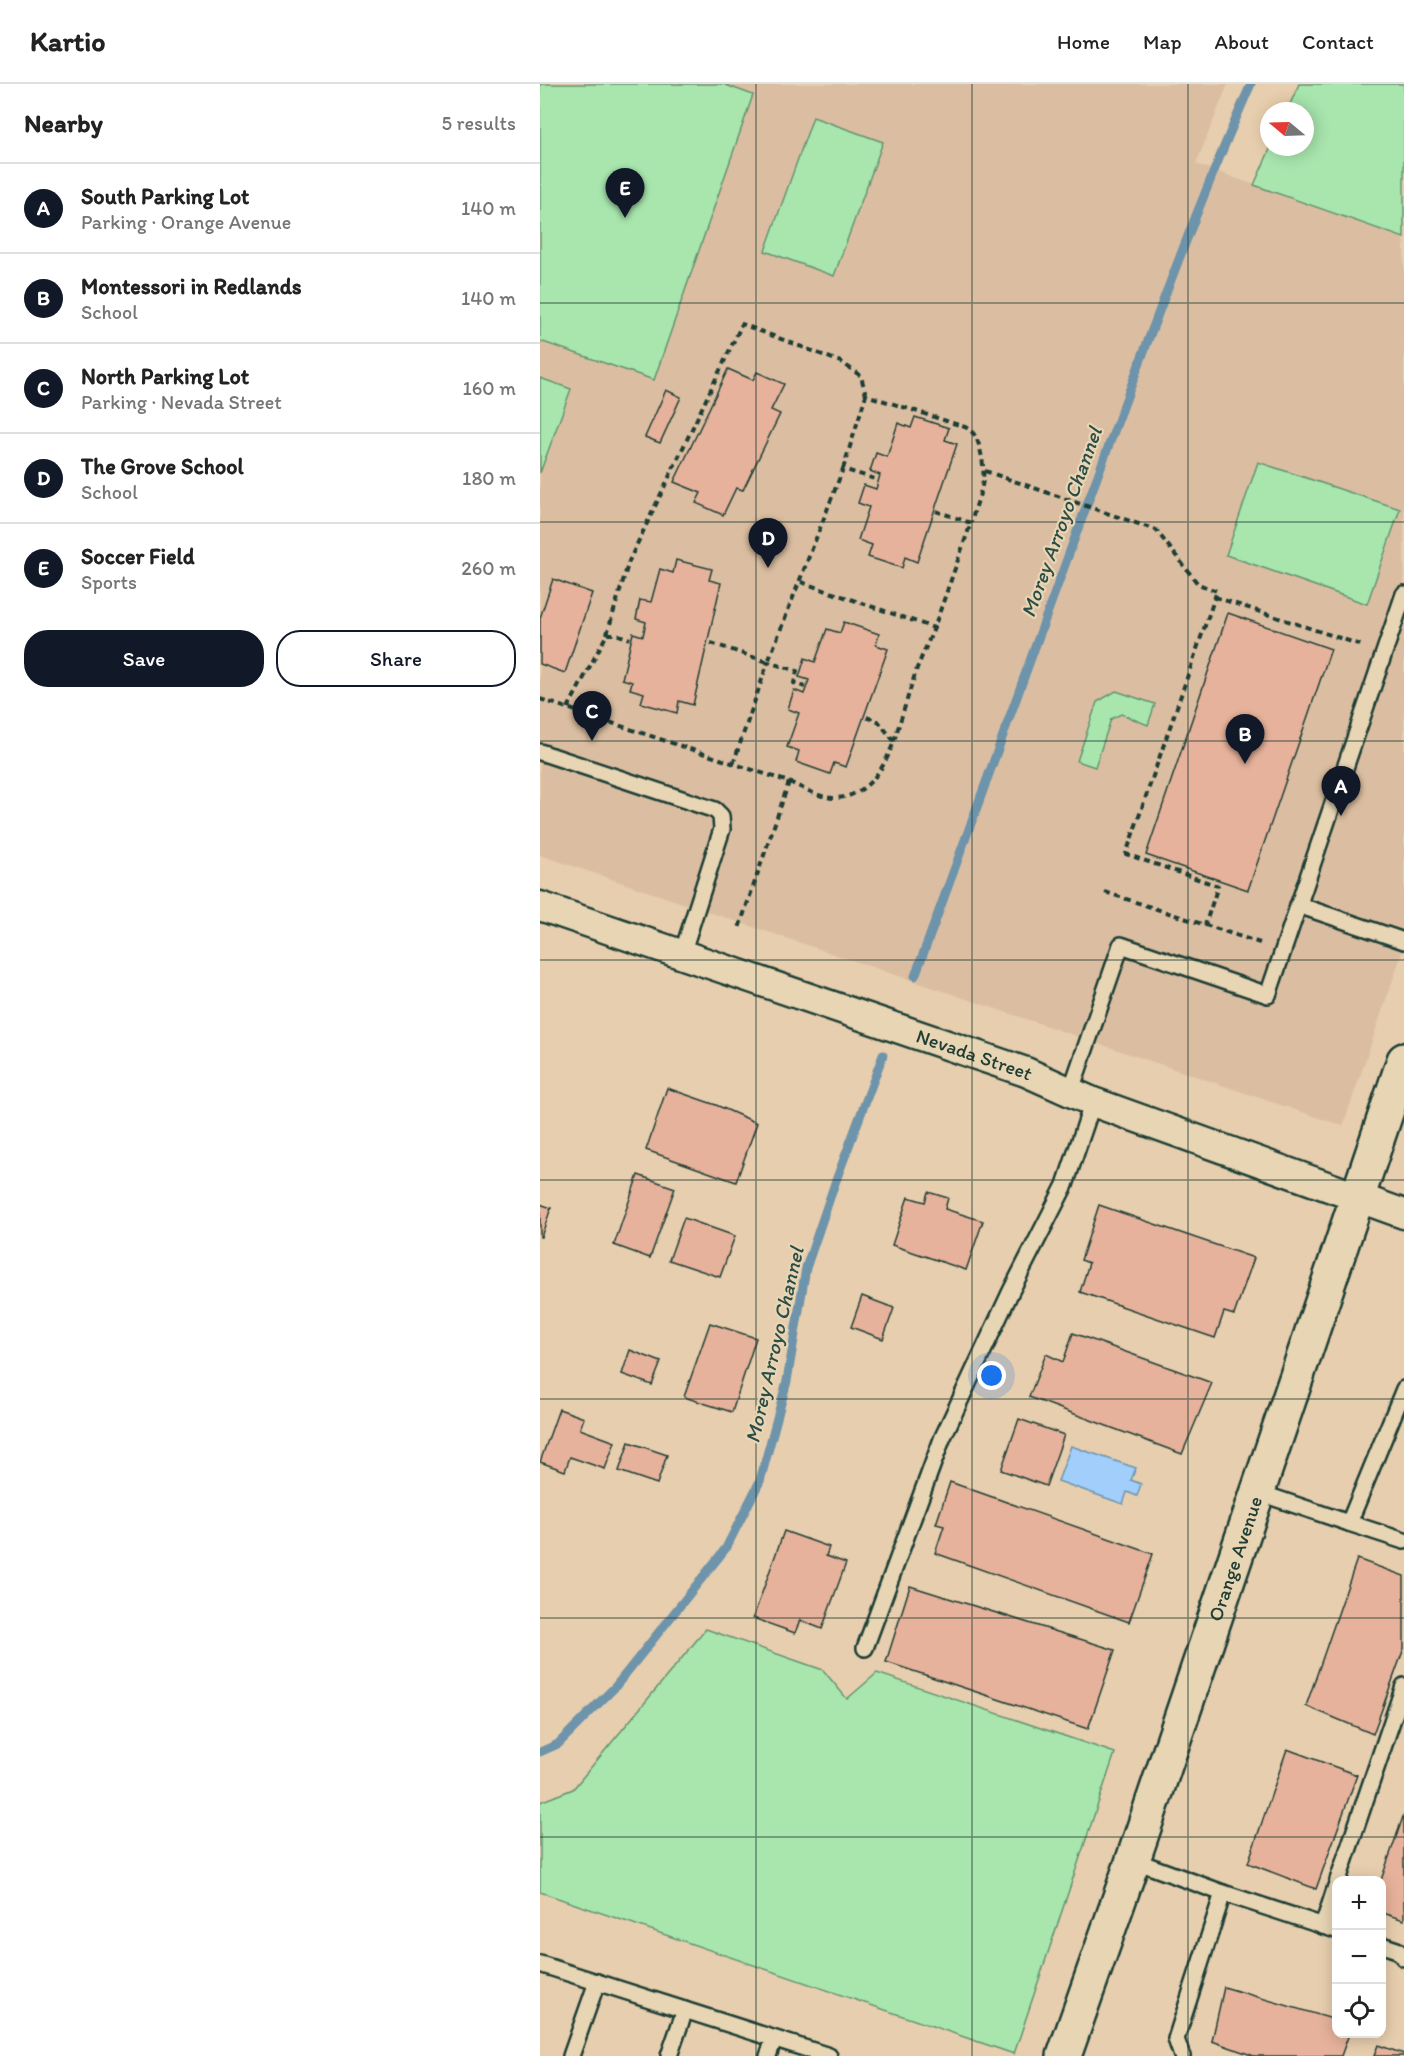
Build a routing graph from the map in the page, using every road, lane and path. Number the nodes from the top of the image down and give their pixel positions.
1 (866, 395) junction
2 (843, 469) junction
3 (985, 471) junction
4 (874, 480) dead end
5 (936, 511) dead end
6 (971, 523) junction
7 (801, 582) junction
8 (1404, 594) edge
9 (1215, 597) junction
10 (934, 628) junction
11 (607, 634) junction
12 (630, 639) dead end
13 (711, 643) dead end
14 (1358, 656) dead end
15 (768, 662) junction
16 (805, 687) dead end
17 (568, 708) dead end
18 (866, 717) dead end
19 (894, 741) junction
20 (540, 752) edge
21 (733, 764) dead end
22 (789, 782) dead end
23 (1105, 892) dead end
24 (1298, 905) junction
25 (540, 906) edge
26 (1204, 926) junction
27 (1263, 934) dead end
28 (1404, 941) edge
29 (682, 954) junction
30 (1404, 1060) edge
31 (1081, 1097) junction
32 (1358, 1197) junction
33 (1404, 1214) edge
34 (1404, 1389) edge
35 (1257, 1492) junction
36 (1349, 1522) junction
37 (1404, 1541) edge
38 (865, 1648) dead end
39 (1404, 1686) edge
40 (1133, 1860) junction
41 (1340, 1876) edge
42 (1223, 1893) junction
43 (1330, 1928) edge
44 (1386, 1946) edge
45 (1404, 1958) edge
46 (540, 1964) edge
47 (597, 1982) junction
48 (685, 2010) junction
49 (774, 2038) junction
50 (571, 2056) edge
51 (669, 2056) edge
52 (768, 2056) edge
53 (829, 2056) edge
54 (1064, 2056) edge
55 (1182, 2056) edge

1 - 2 path
1 - 3 path
1 - 11 path
2 - 4 path
2 - 7 path
3 - 6 path
3 - 9 path
5 - 6 path
6 - 10 path
7 - 10 path
7 - 15 path
8 - 24 lane
9 - 14 path
9 - 26 path
10 - 19 path
11 - 12 path
11 - 17 path
13 - 15 path
15 - 16 path
15 - 21 path
18 - 19 path
19 - 22 path
20 - 29 lane
23 - 26 path
24 - 28 lane
24 - 31 lane
25 - 29 street, Nevada Street
26 - 27 path
29 - 31 street, Nevada Street
30 - 32 street, Orange Avenue
31 - 32 street, Nevada Street
31 - 38 lane
32 - 33 street, Nevada Street
32 - 35 street, Orange Avenue
34 - 36 lane
35 - 36 lane
35 - 40 street, Orange Avenue
36 - 37 lane
39 - 41 lane
40 - 42 lane
40 - 54 street, Orange Avenue
42 - 43 lane
42 - 55 lane
44 - 45 lane
46 - 47 lane
47 - 48 lane
47 - 50 lane
48 - 49 lane
48 - 51 lane
49 - 52 lane
49 - 53 lane

